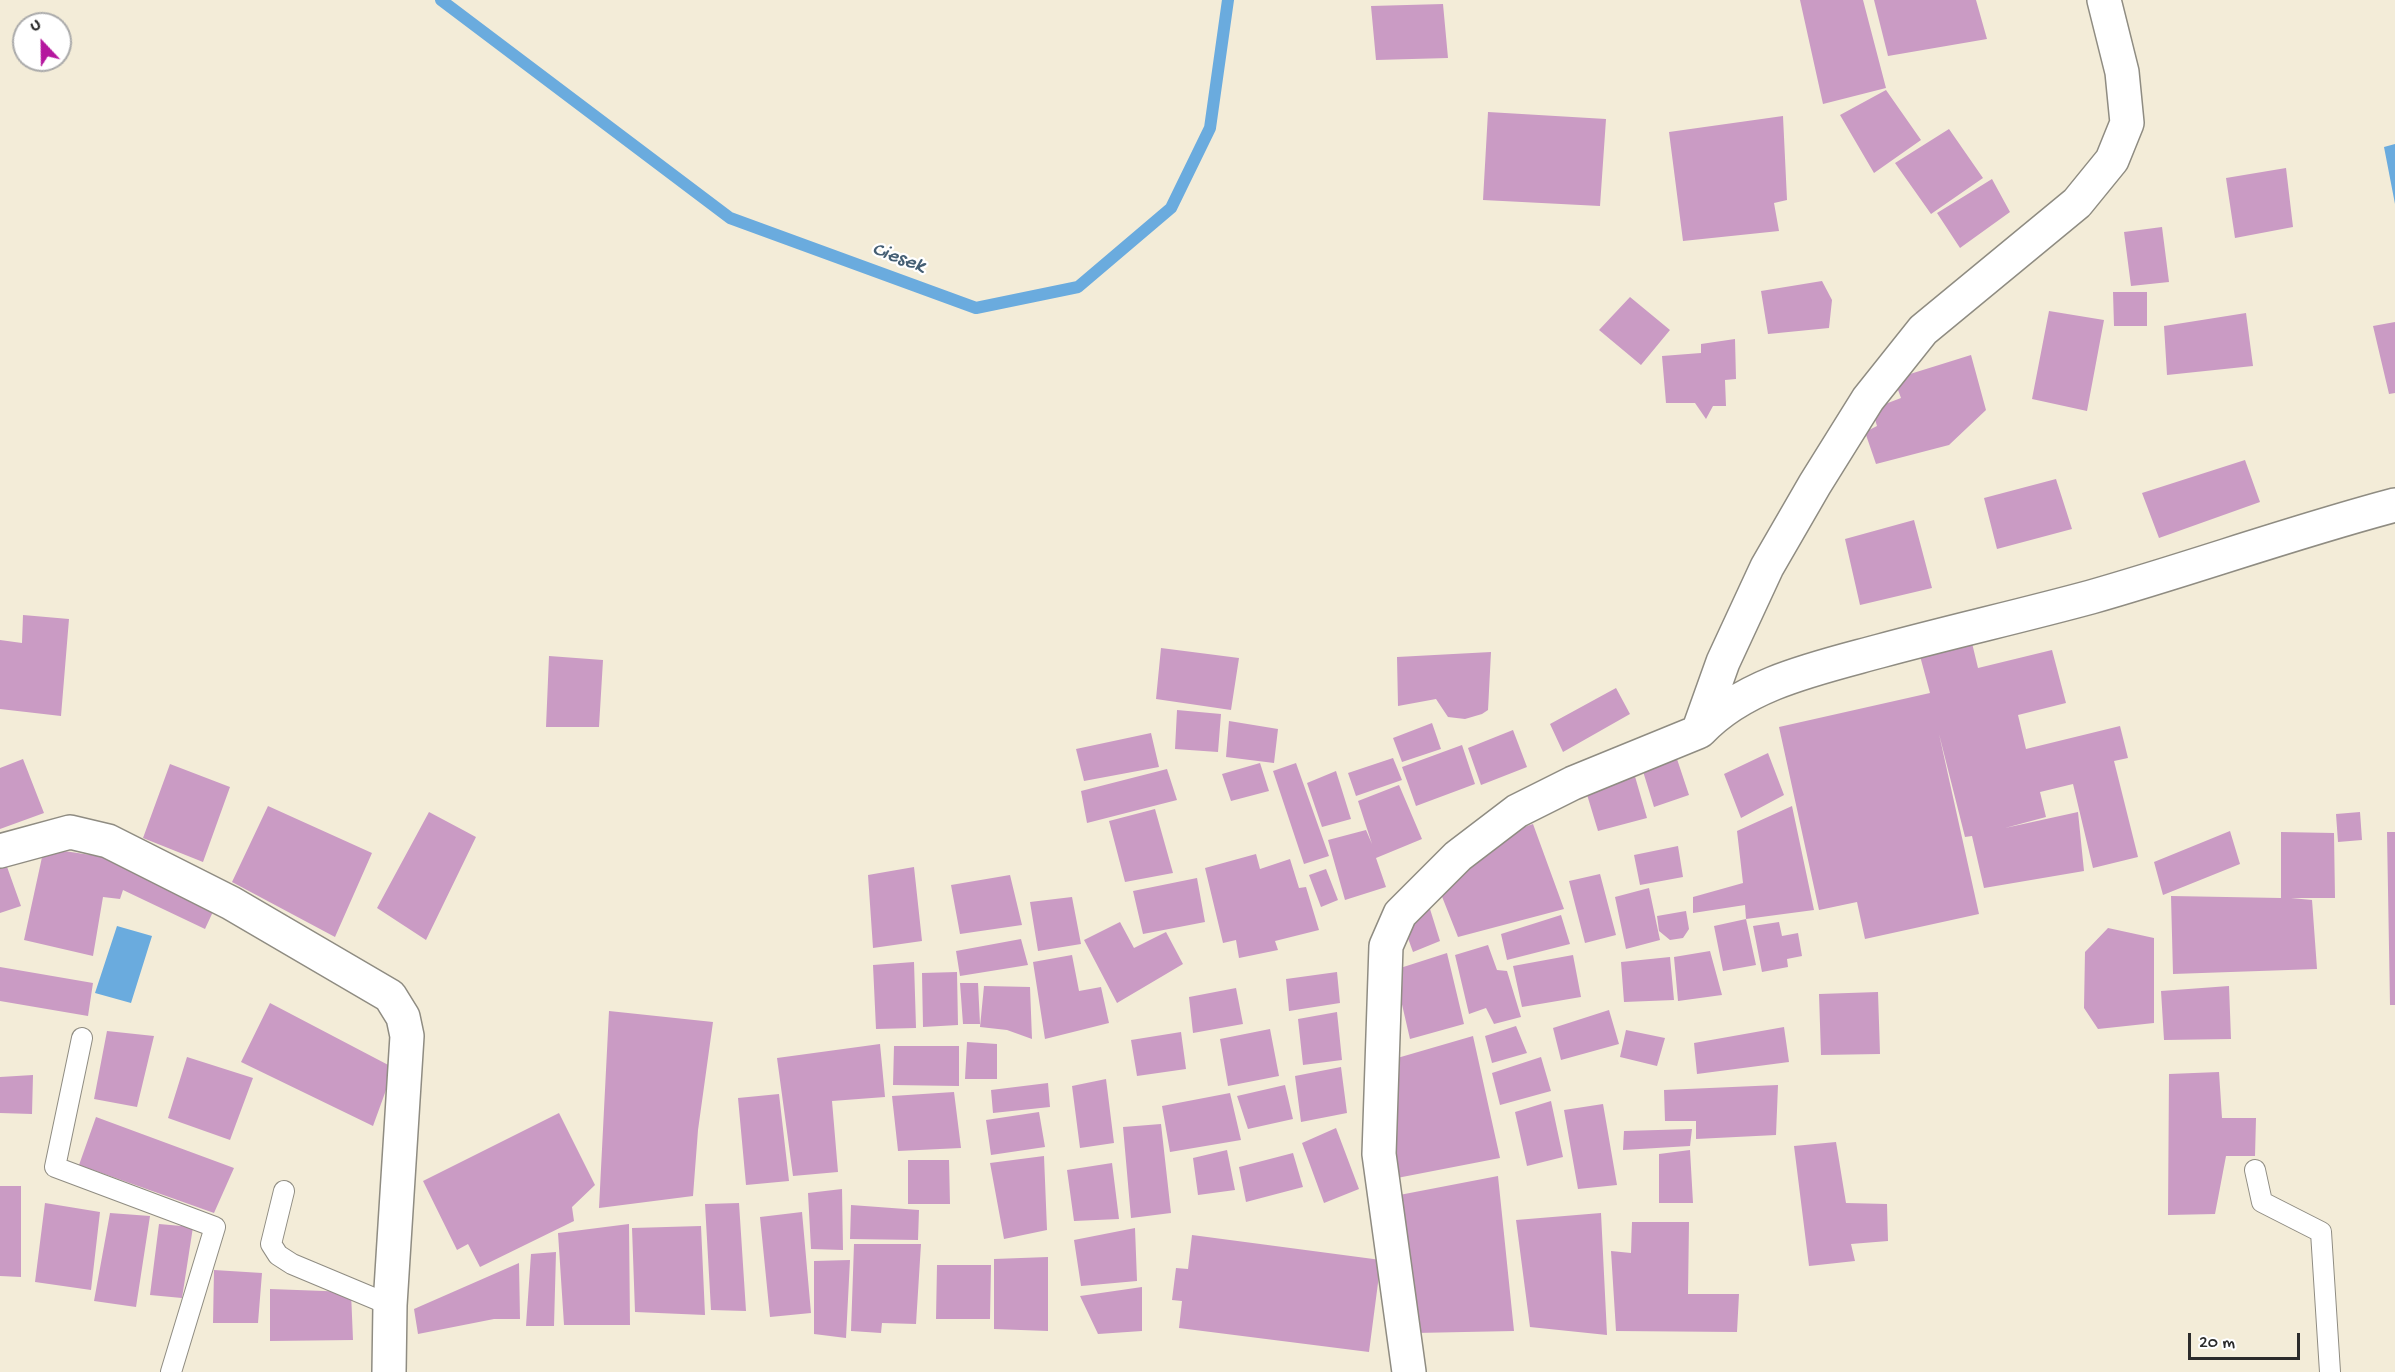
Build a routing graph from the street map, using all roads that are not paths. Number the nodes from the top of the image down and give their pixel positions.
1 (2104, 0) edge
2 (2395, 505) edge
3 (1698, 732) junction
4 (0, 851) edge
5 (82, 1038) dead end
6 (2255, 1170) dead end
7 (284, 1191) dead end
8 (390, 1305) junction
9 (171, 1372) edge
10 (389, 1372) edge
11 (1408, 1372) edge
12 (2330, 1372) edge

1 - 3 street
2 - 3 street
3 - 11 street
4 - 8 street
5 - 9 lane
6 - 12 lane
7 - 8 lane
8 - 10 street

